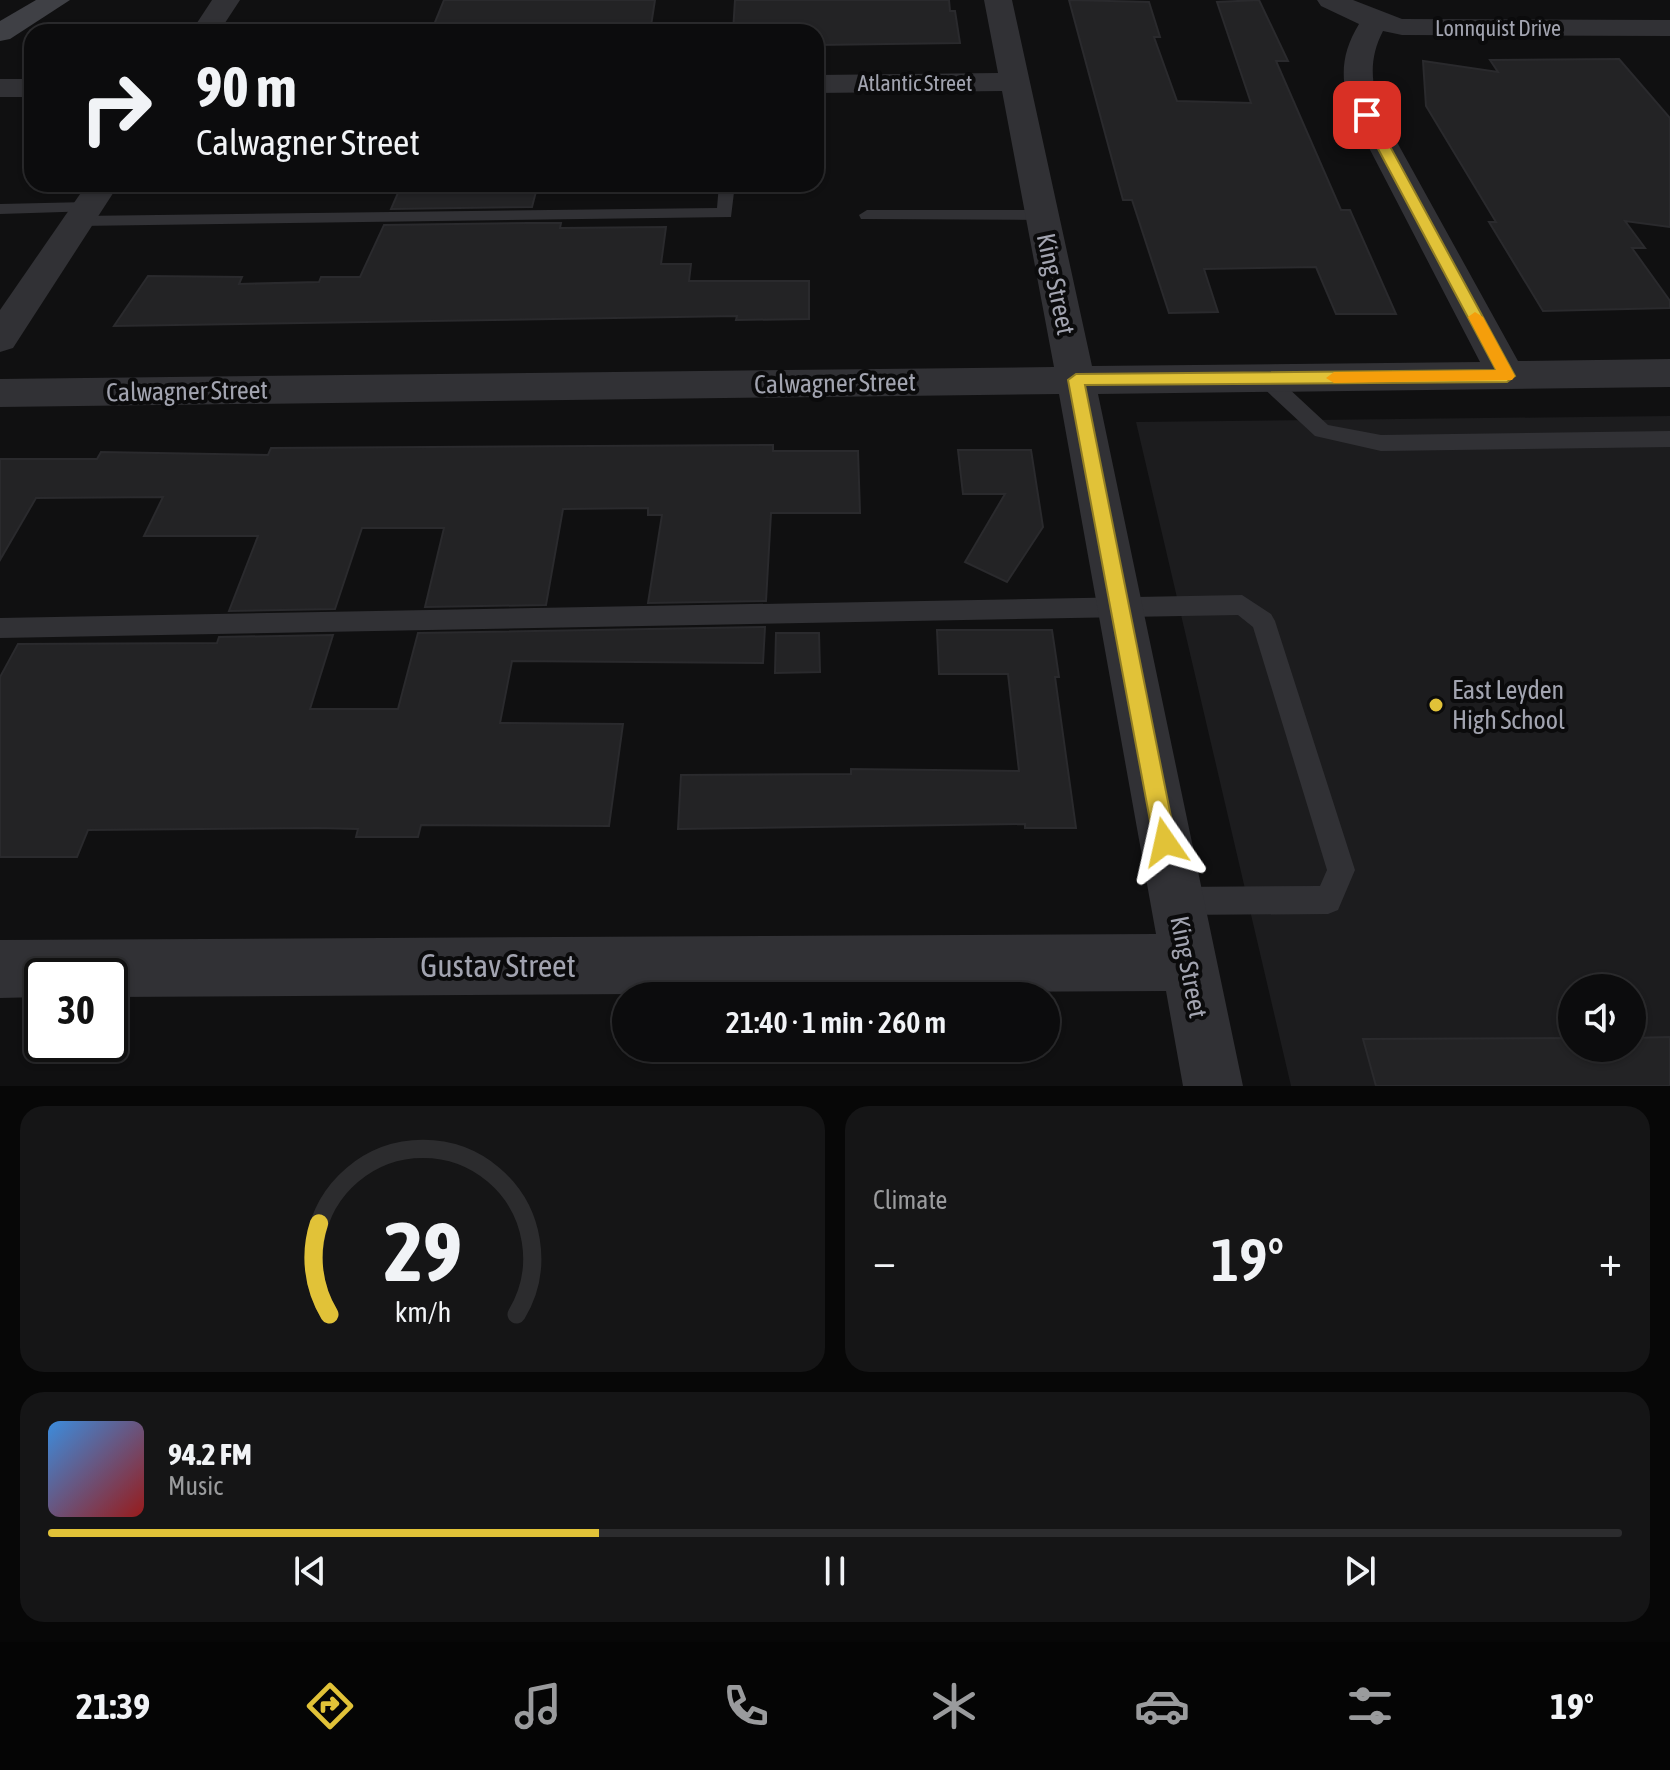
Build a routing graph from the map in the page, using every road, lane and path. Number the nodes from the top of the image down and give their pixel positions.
1 (56, 0) edge
2 (226, 0) edge
3 (998, 0) edge
4 (1331, 0) edge
5 (1375, 21) junction
6 (210, 24) edge
7 (1670, 28) edge
8 (0, 33) edge
9 (1014, 82) junction
10 (824, 84) edge
11 (0, 88) edge
12 (24, 88) edge
13 (726, 192) edge
14 (90, 204) edge
15 (0, 209) edge
16 (867, 215) dead end
17 (1041, 215) junction
18 (0, 339) edge
19 (1670, 373) edge
20 (1507, 376) junction
21 (1265, 378) junction
22 (1076, 380) junction
23 (0, 393) edge
24 (1670, 439) edge
25 (1122, 607) junction
26 (0, 628) edge
27 (1176, 901) junction
28 (1188, 962) junction
29 (0, 969) edge
30 (1213, 1086) edge

1 - 8 street
2 - 6 street
3 - 9 street, King Street
4 - 5 street, Lonnquist Drive
5 - 7 street, Lonnquist Drive
5 - 20 street
9 - 10 street, Atlantic Street
9 - 17 street, King Street
11 - 12 street
13 - 14 lane
14 - 15 lane
14 - 18 street
16 - 17 lane
17 - 22 street, King Street
19 - 20 street, Calwagner Street
20 - 21 street, Calwagner Street
21 - 22 street, Calwagner Street
21 - 24 lane
22 - 23 street, Calwagner Street
22 - 25 street, King Street
25 - 26 lane
25 - 27 street, King Street
25 - 27 lane
27 - 28 street, King Street
28 - 29 street, Gustav Street
28 - 30 street, King Street

